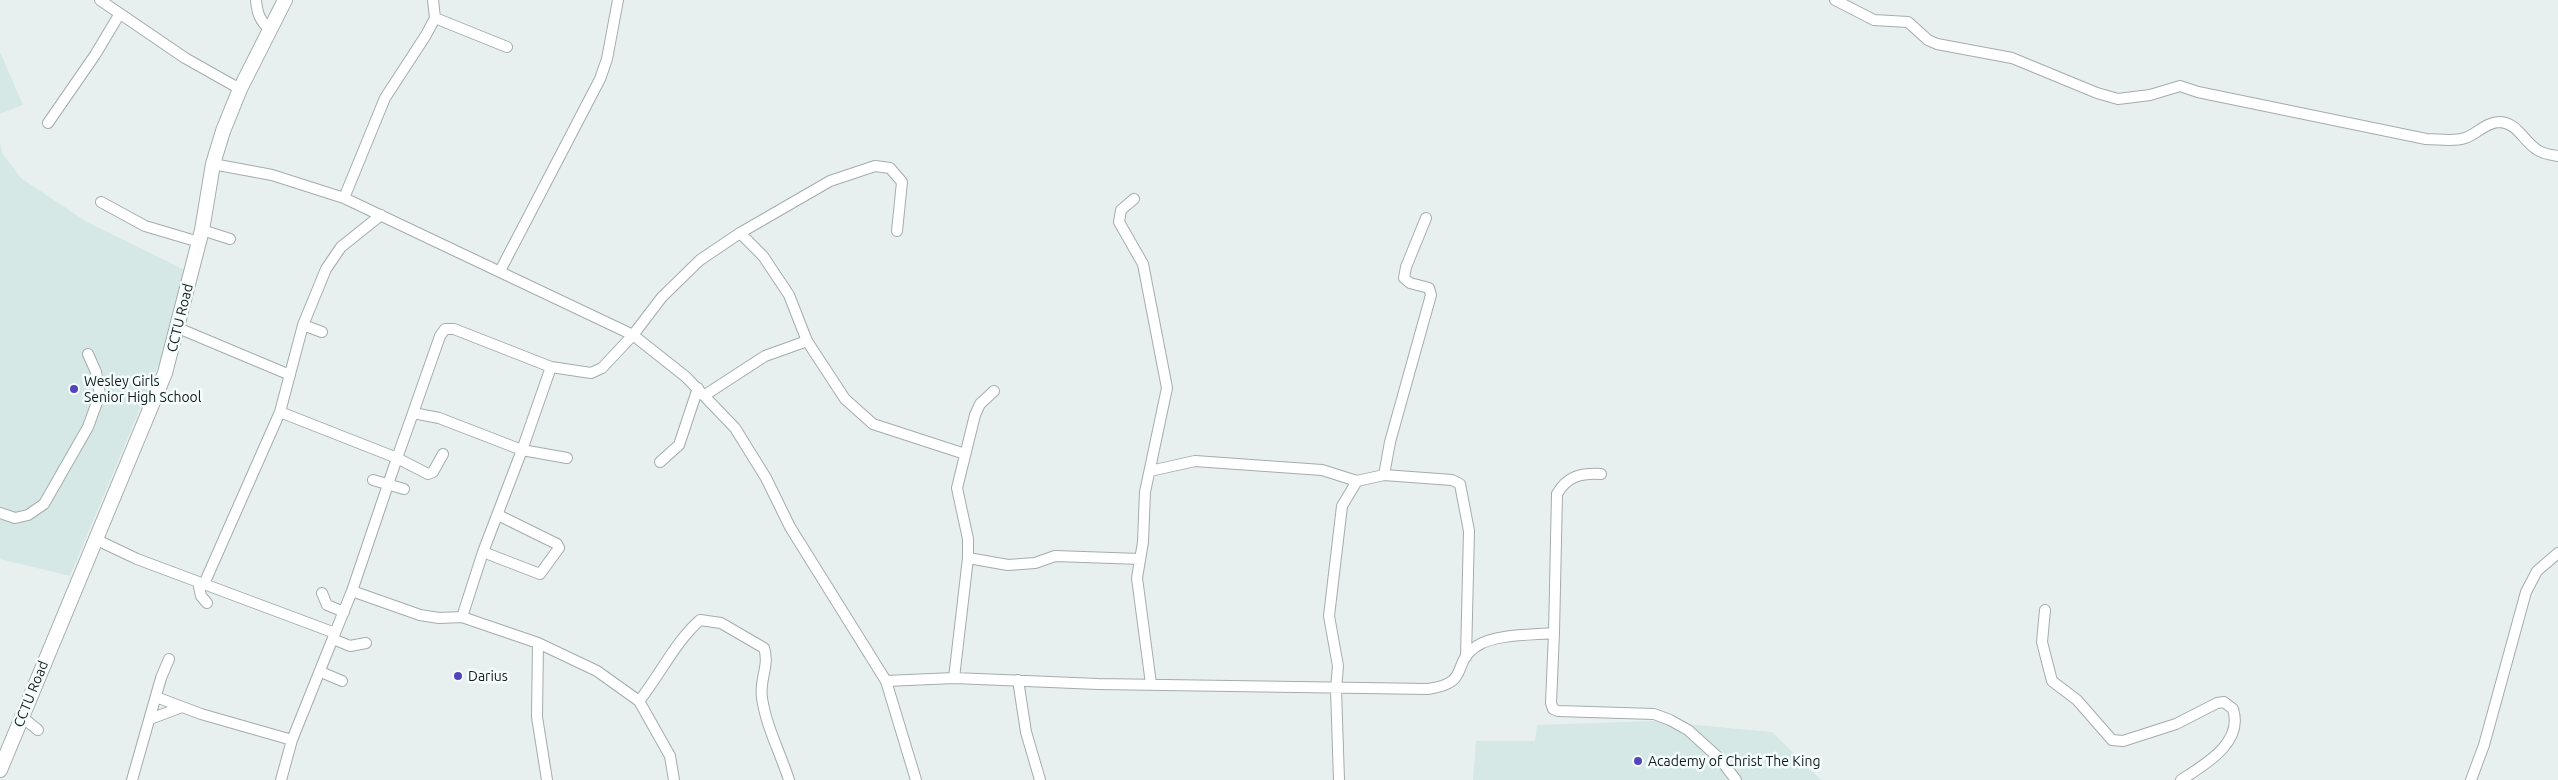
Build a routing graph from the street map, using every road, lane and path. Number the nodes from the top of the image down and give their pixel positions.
1 (100, 0) edge
2 (256, 0) edge
3 (285, 0) edge
4 (433, 0) edge
5 (618, 0) edge
6 (1835, 0) edge
7 (119, 15) junction
8 (435, 18) junction
9 (270, 30) junction
10 (507, 47) dead end
11 (240, 89) junction
12 (48, 122) dead end
13 (2558, 156) edge
14 (213, 164) junction
15 (344, 198) junction
16 (1134, 199) dead end
17 (102, 202) dead end
18 (381, 215) junction
19 (1426, 218) dead end
20 (896, 230) dead end
21 (740, 233) junction
22 (201, 236) junction
23 (230, 239) dead end
24 (500, 271) junction
25 (303, 325) junction
26 (178, 328) junction
27 (322, 332) dead end
28 (633, 335) junction
29 (807, 341) junction
30 (88, 354) dead end
31 (551, 367) junction
32 (290, 375) junction
33 (994, 391) dead end
34 (702, 392) junction
35 (280, 412) junction
36 (413, 413) junction
37 (522, 450) junction
38 (443, 454) dead end
39 (965, 454) junction
40 (397, 458) junction
41 (567, 458) dead end
42 (660, 462) dead end
43 (1150, 471) junction
44 (1601, 474) dead end
45 (1384, 475) junction
46 (373, 480) dead end
47 (1357, 481) junction
48 (387, 484) junction
49 (404, 489) dead end
50 (0, 513) edge
51 (498, 515) junction
52 (95, 540) junction
53 (483, 552) junction
54 (2558, 552) edge
55 (968, 558) junction
56 (1140, 559) junction
57 (201, 583) junction
58 (352, 591) junction
59 (322, 593) dead end
60 (207, 603) dead end
61 (2045, 610) dead end
62 (344, 612) junction
63 (462, 617) junction
64 (1554, 633) junction
65 (334, 636) junction
66 (366, 643) dead end
67 (538, 643) junction
68 (1466, 656) junction
69 (169, 659) dead end
70 (321, 672) junction
71 (954, 678) junction
72 (1018, 680) junction
73 (342, 681) dead end
74 (886, 681) junction
75 (1152, 684) junction
76 (1336, 689) junction
77 (156, 696) junction
78 (639, 701) junction
79 (182, 707) junction
80 (22, 717) junction
81 (150, 719) junction
82 (38, 730) dead end
83 (292, 740) junction
84 (1, 765) edge
85 (914, 779) edge
86 (132, 780) edge
87 (281, 780) edge
88 (547, 780) edge
89 (674, 780) edge
90 (789, 780) edge
91 (1040, 780) edge
92 (1339, 780) edge
93 (1736, 780) edge
94 (2181, 780) edge
95 (2471, 780) edge

1 - 7 street
2 - 9 street
3 - 9 street, CCTU Road
4 - 8 street
5 - 24 street
6 - 13 street
7 - 11 street
7 - 12 street
8 - 10 street
8 - 15 street
9 - 11 street, CCTU Road
11 - 14 street, CCTU Road
14 - 15 street
14 - 22 street, CCTU Road
15 - 18 street
16 - 43 street
17 - 22 street
18 - 24 street
18 - 25 street
19 - 45 street
20 - 21 street
21 - 28 street
21 - 29 street
22 - 23 street
22 - 26 street, CCTU Road
24 - 28 street
25 - 27 street
25 - 32 street
26 - 32 street
26 - 52 street, CCTU Road
28 - 31 street
28 - 34 street
29 - 34 street
29 - 39 street
30 - 50 street
31 - 36 street
31 - 37 street
32 - 35 street
33 - 39 street
34 - 42 street
34 - 74 street
35 - 40 street
35 - 57 street
36 - 37 street
36 - 40 street
37 - 41 street
37 - 51 street
38 - 40 street
39 - 55 street
40 - 48 street
43 - 47 street
43 - 56 street
44 - 64 street
45 - 47 street
45 - 68 street
46 - 48 street
47 - 76 street
48 - 49 street
48 - 58 street
51 - 53 street
51 - 53 street
52 - 57 street
52 - 80 street, CCTU Road
53 - 63 street
54 - 95 street
55 - 56 street
55 - 71 street
56 - 75 street
57 - 60 street
57 - 65 street
58 - 62 street
58 - 63 street
59 - 62 street
61 - 94 street
62 - 65 street
63 - 67 street
64 - 68 street
64 - 93 street
65 - 66 street
65 - 70 street
67 - 78 street
67 - 88 street
68 - 76 street
69 - 77 street
70 - 73 street
70 - 83 street
71 - 72 street
71 - 74 street
72 - 75 street
72 - 91 street
74 - 85 street
75 - 76 street
76 - 92 street
77 - 79 street
77 - 81 street
78 - 89 street
78 - 90 street
79 - 81 street
79 - 83 street
80 - 82 street
80 - 84 street, CCTU Road
81 - 86 street
83 - 87 street

